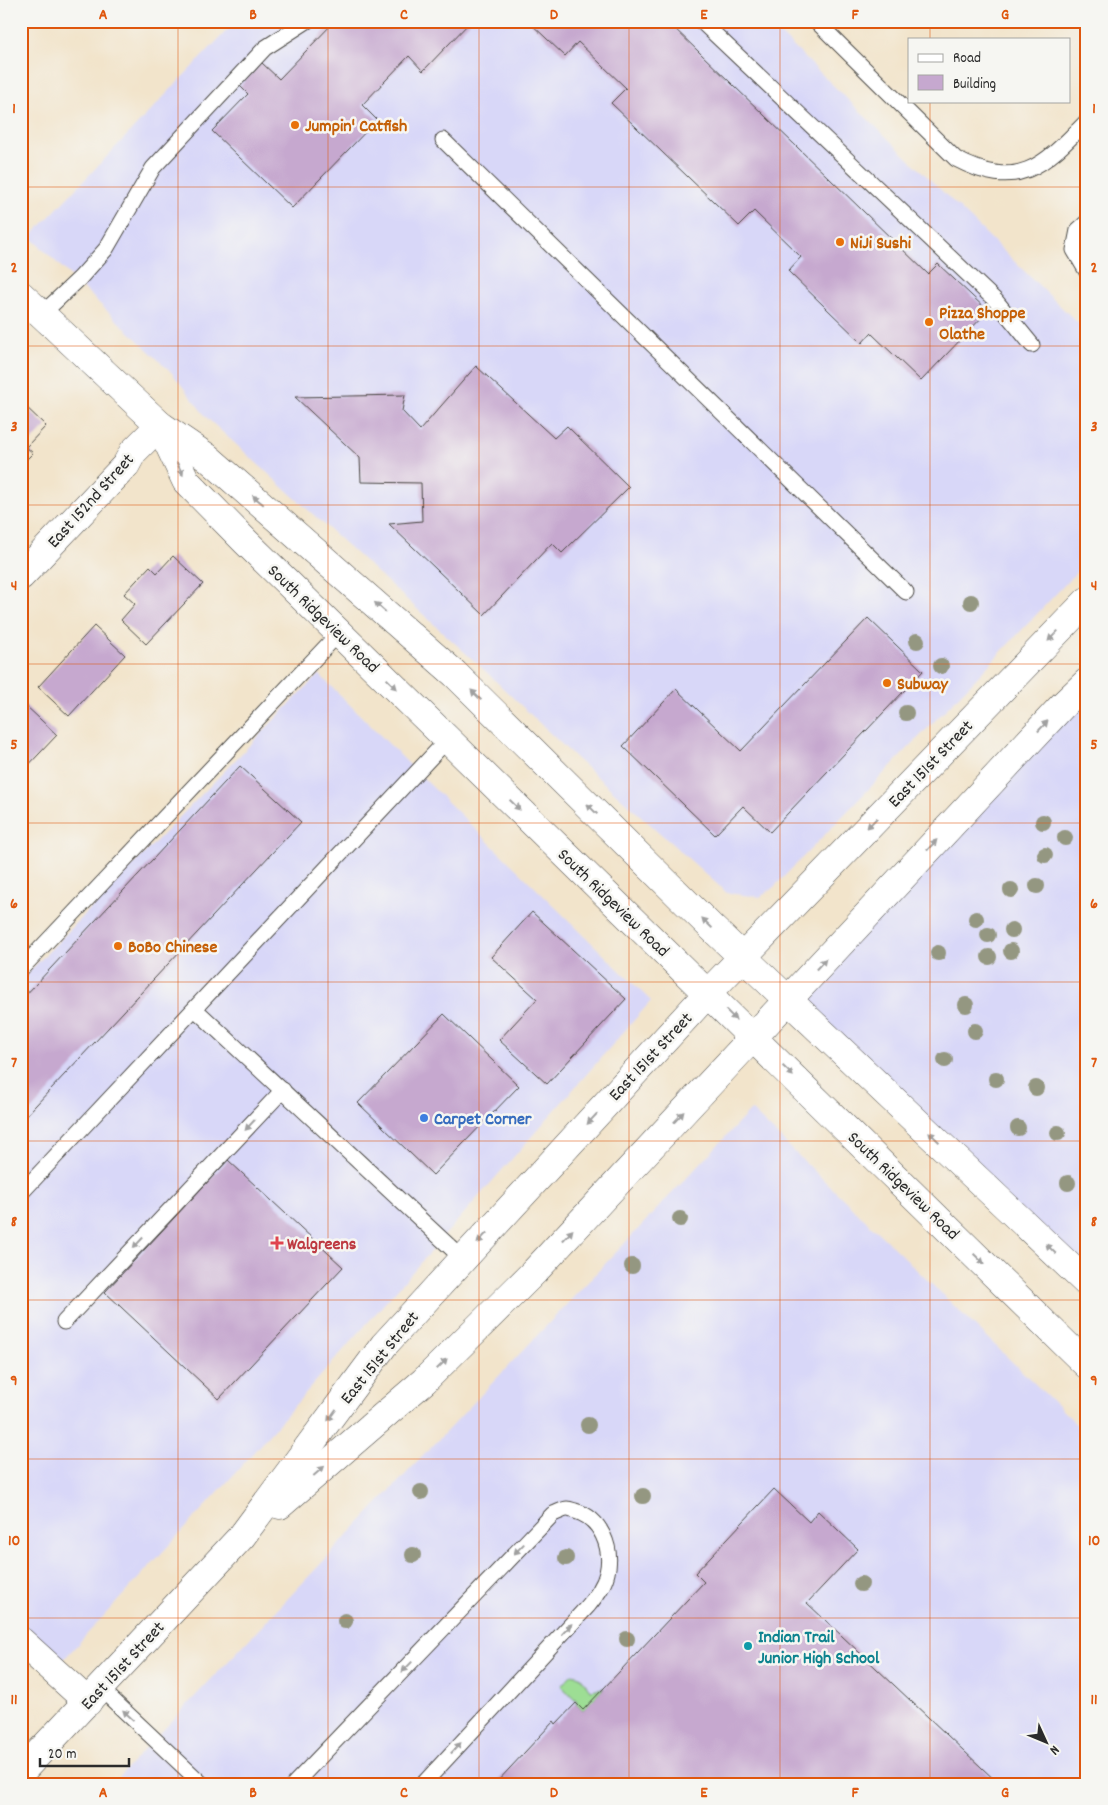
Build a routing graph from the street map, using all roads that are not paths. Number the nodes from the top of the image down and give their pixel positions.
1 (307, 21) edge
2 (700, 21) edge
3 (816, 21) edge
4 (1087, 121) edge
5 (443, 140) dead end
6 (1087, 222) edge
7 (1087, 272) edge
8 (21, 295) edge
9 (42, 314) junction
10 (1032, 345) dead end
11 (160, 425) junction
12 (21, 576) edge
13 (906, 592) dead end
14 (1087, 601) edge
15 (339, 632) junction
16 (1087, 682) edge
17 (448, 739) junction
18 (743, 957) junction
19 (21, 969) edge
20 (708, 993) junction
21 (788, 1000) junction
22 (195, 1009) junction
23 (753, 1038) junction
24 (283, 1090) junction
25 (21, 1193) edge
26 (463, 1259) junction
27 (1087, 1282) edge
28 (64, 1322) dead end
29 (1087, 1364) edge
30 (242, 1536) junction
31 (21, 1641) edge
32 (94, 1695) junction
33 (21, 1772) edge
34 (202, 1784) edge
35 (294, 1784) edge
36 (422, 1784) edge

1 - 9 lane
2 - 10 lane
3 - 4 lane
5 - 13 lane
6 - 7 lane
8 - 9 main road, South Ridgeview Road
9 - 11 main road, South Ridgeview Road
11 - 12 main road, East 152nd Street
11 -> 15 main road, South Ridgeview Road
18 -> 11 main road, South Ridgeview Road
14 -> 18 main road, East 151st Street
15 -> 17 main road, South Ridgeview Road
15 - 19 lane
21 -> 16 main road, East 151st Street
17 -> 20 main road, South Ridgeview Road
17 - 22 lane
18 - 20 main road, East 151st Street
18 - 21 main road, South Ridgeview Road
20 -> 23 main road, South Ridgeview Road
20 -> 26 main road, East 151st Street
21 - 23 main road, East 151st Street
27 -> 21 main road, South Ridgeview Road
22 - 24 lane
22 - 25 lane
23 -> 29 main road, South Ridgeview Road
30 -> 23 main road, East 151st Street
24 - 26 lane
24 -> 28 lane
26 -> 30 main road, East 151st Street
30 - 32 main road, East 151st Street
31 - 32 main road
32 - 33 main road, East 151st Street
34 -> 32 lane
36 -> 35 lane

